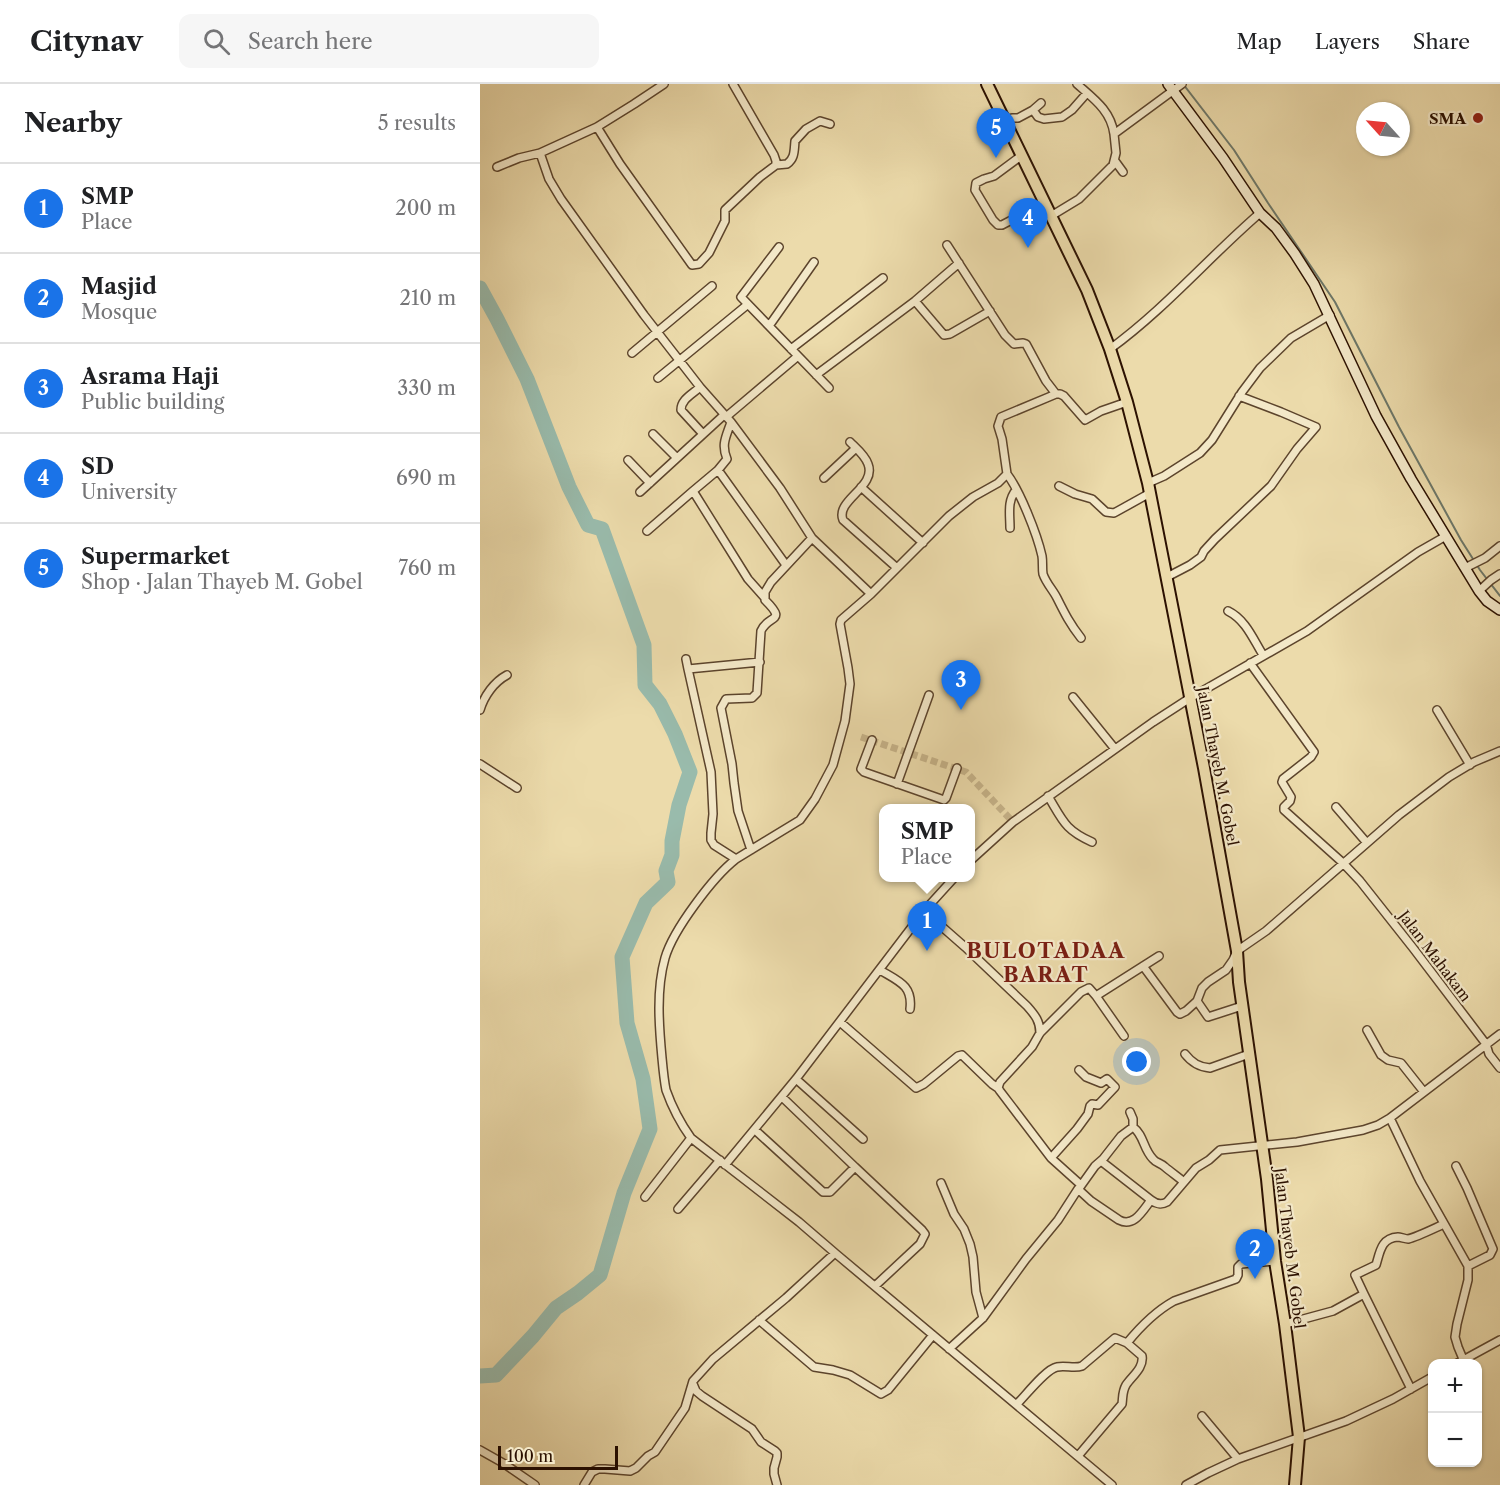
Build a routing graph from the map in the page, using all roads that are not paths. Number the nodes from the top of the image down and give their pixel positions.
1 (664, 84) edge
2 (733, 84) edge
3 (1077, 84) edge
4 (990, 85) edge
5 (656, 86) edge
6 (1176, 86) edge
7 (1087, 93) junction
8 (1041, 103) dead end
9 (1033, 110) junction
10 (1006, 122) junction
11 (830, 124) dead end
12 (597, 127) junction
13 (1114, 134) junction
14 (540, 153) junction
15 (1021, 156) junction
16 (1115, 161) junction
17 (776, 165) junction
18 (497, 167) dead end
19 (1123, 172) dead end
20 (1044, 203) junction
21 (1260, 213) junction
22 (1051, 216) junction
23 (947, 245) dead end
24 (778, 247) dead end
25 (814, 262) dead end
26 (959, 263) junction
27 (883, 278) dead end
28 (712, 286) dead end
29 (915, 301) junction
30 (747, 305) junction
31 (990, 311) junction
32 (1330, 315) junction
33 (769, 327) junction
34 (657, 332) junction
35 (791, 349) junction
36 (1110, 349) junction
37 (632, 353) dead end
38 (798, 356) junction
39 (680, 360) junction
40 (816, 375) junction
41 (658, 378) dead end
42 (700, 387) junction
43 (829, 388) dead end
44 (1056, 394) junction
45 (1239, 396) junction
46 (1127, 402) junction
47 (727, 418) junction
48 (653, 434) dead end
49 (703, 434) junction
50 (850, 442) dead end
51 (856, 448) junction
52 (677, 458) junction
53 (628, 460) dead end
54 (718, 470) junction
55 (1007, 474) junction
56 (824, 478) dead end
57 (650, 483) junction
58 (1059, 486) dead end
59 (861, 487) junction
60 (1149, 488) junction
61 (1016, 490) junction
62 (693, 491) junction
63 (640, 492) dead end
64 (1010, 528) dead end
65 (646, 531) dead end
66 (1446, 536) junction
67 (812, 538) junction
68 (923, 543) junction
69 (1500, 546) edge
70 (786, 565) junction
71 (1472, 565) junction
72 (897, 568) junction
73 (1500, 574) edge
74 (1167, 577) junction
75 (1479, 591) junction
76 (871, 594) junction
77 (764, 597) junction
78 (1500, 610) edge
79 (1228, 611) dead end
80 (1081, 638) dead end
81 (1263, 655) junction
82 (686, 659) dead end
83 (760, 662) junction
84 (1250, 663) junction
85 (688, 669) junction
86 (507, 675) dead end
87 (929, 695) dead end
88 (1073, 697) dead end
89 (1190, 698) junction
90 (480, 710) edge
91 (1437, 710) dead end
92 (872, 741) dead end
93 (1115, 749) junction
94 (1499, 754) edge
95 (480, 764) edge
96 (1470, 765) junction
97 (957, 768) dead end
98 (897, 784) junction
99 (517, 788) dead end
100 (1048, 796) junction
101 (1336, 807) dead end
102 (1092, 842) dead end
103 (1366, 843) junction
104 (750, 850) junction
105 (975, 856) edge
106 (736, 859) junction
107 (1343, 863) junction
108 (950, 882) edge
109 (924, 911) junction
110 (1237, 951) junction
111 (1159, 956) dead end
112 (1143, 966) junction
113 (880, 970) junction
114 (1096, 996) junction
115 (1197, 1001) junction
116 (1242, 1006) junction
117 (910, 1009) dead end
118 (840, 1022) junction
119 (1367, 1030) dead end
120 (1040, 1033) junction
121 (1500, 1034) edge
122 (1124, 1036) dead end
123 (1486, 1044) junction
124 (1185, 1054) dead end
125 (1250, 1054) junction
126 (1500, 1068) edge
127 (1079, 1070) dead end
128 (796, 1079) junction
129 (998, 1088) junction
130 (1424, 1092) junction
131 (782, 1097) junction
132 (1130, 1112) dead end
133 (1390, 1119) junction
134 (1132, 1127) junction
135 (755, 1130) junction
136 (691, 1138) junction
137 (864, 1139) dead end
138 (1262, 1145) junction
139 (1052, 1158) junction
140 (1101, 1161) junction
141 (722, 1163) junction
142 (1456, 1166) dead end
143 (855, 1167) junction
144 (1184, 1182) junction
145 (941, 1183) dead end
146 (1080, 1187) junction
147 (645, 1197) dead end
148 (1151, 1200) junction
149 (678, 1209) dead end
150 (1444, 1224) junction
151 (835, 1253) junction
152 (1275, 1261) junction
153 (1467, 1266) junction
154 (876, 1286) junction
155 (1364, 1294) junction
156 (983, 1318) junction
157 (759, 1320) junction
158 (1285, 1324) junction
159 (933, 1335) junction
160 (1500, 1340) edge
161 (1127, 1343) junction
162 (950, 1349) junction
163 (1463, 1359) joint
164 (1428, 1379) edge
165 (693, 1384) junction
166 (1411, 1389) junction
167 (1017, 1404) junction
168 (1202, 1416) dead end
169 (1299, 1437) junction
170 (480, 1450) edge
171 (1078, 1456) junction
172 (1238, 1459) junction
173 (535, 1485) edge
174 (584, 1485) edge
175 (777, 1485) edge
176 (1112, 1485) edge
177 (1186, 1485) edge
178 (1295, 1485) edge

1 - 5 street
2 - 17 street
3 - 7 street
4 - 10 main road, Jalan Thayeb M. Gobel
5 - 12 street
6 - 13 street
6 - 21 street
7 - 9 street
7 - 13 street
8 - 9 street
9 - 10 street
10 - 15 main road, Jalan Thayeb M. Gobel
11 - 17 street
12 - 14 street
12 - 17 street
13 - 16 street
14 - 18 street
14 - 34 street
15 - 20 main road, Jalan Thayeb M. Gobel
15 - 20 street
16 - 19 street
16 - 22 street
20 - 22 main road, Jalan Thayeb M. Gobel
21 - 32 street
21 - 36 street
22 - 36 main road, Jalan Thayeb M. Gobel
23 - 26 street
24 - 30 street
25 - 33 street
26 - 29 street
26 - 31 street
27 - 35 street
28 - 34 street
29 - 31 street
29 - 40 street
30 - 33 street
30 - 39 street
31 - 44 street
32 - 45 street
32 - 66 street
33 - 35 street
34 - 37 street
34 - 39 street
35 - 38 street
36 - 46 main road, Jalan Thayeb M. Gobel
38 - 40 street
38 - 47 street
39 - 41 street
39 - 42 street
40 - 43 street
42 - 47 street
42 - 49 street
44 - 46 street
44 - 55 street
45 - 60 street
45 - 74 street
46 - 60 main road, Jalan Thayeb M. Gobel
47 - 49 street
47 - 54 street
47 - 67 street
48 - 52 street
49 - 52 street
50 - 51 street
51 - 56 street
51 - 59 street
52 - 57 street
53 - 57 street
54 - 62 street
54 - 70 street
55 - 61 street
55 - 68 street
57 - 63 street
58 - 60 street
59 - 68 street
59 - 72 street
60 - 74 main road, Jalan Thayeb M. Gobel
61 - 64 street
61 - 80 street
62 - 65 street
62 - 77 street
66 - 71 street
66 - 81 street
67 - 70 street
67 - 76 street
68 - 72 street
69 - 71 street
70 - 77 street
71 - 75 street
72 - 76 street
73 - 75 street
74 - 89 main road, Jalan Thayeb M. Gobel
75 - 78 street
76 - 104 street
77 - 83 street
79 - 81 street
81 - 84 street
82 - 85 street
83 - 85 street
83 - 104 street
84 - 89 street
84 - 107 street, Jalan Mahakam
85 - 106 street
86 - 90 street
87 - 98 street
88 - 93 street
89 - 93 street
89 - 110 main road, Jalan Thayeb M. Gobel
91 - 96 street
92 - 98 street
93 - 100 street
94 - 96 street
95 - 99 street
96 - 103 street
97 - 98 street
100 - 102 street
100 - 105 street
101 - 103 street
103 - 107 street
104 - 106 street
106 - 136 street
107 - 110 street
107 - 123 street, Jalan Mahakam
108 - 109 street
109 - 113 street
109 - 120 street
110 - 115 street
110 - 116 main road, Jalan Thayeb M. Gobel
111 - 112 street
112 - 114 street
112 - 115 street
113 - 117 street
113 - 118 street
114 - 120 street
114 - 122 street
115 - 116 street
116 - 125 main road, Jalan Thayeb M. Gobel
118 - 128 street
118 - 129 street
119 - 130 street
120 - 129 street
121 - 123 street
123 - 126 street, Jalan Mahakam
123 - 130 street
124 - 125 street
125 - 138 main road, Jalan Thayeb M. Gobel
127 - 139 street
128 - 131 street
128 - 137 street
129 - 139 street
130 - 133 street
131 - 135 street
131 - 143 street
132 - 134 street
133 - 138 street
133 - 150 street
134 - 140 street
134 - 144 street
135 - 141 street
135 - 143 street
136 - 141 street
136 - 147 street
138 - 144 street
138 - 152 main road, Jalan Thayeb M. Gobel
139 - 146 street
140 - 146 street
140 - 148 street
141 - 149 street
141 - 151 street
142 - 153 street
143 - 154 street
144 - 148 street
145 - 156 street
146 - 148 street
146 - 156 street
150 - 153 street
150 - 155 street
151 - 154 street
151 - 157 street
152 - 158 main road, Jalan Thayeb M. Gobel
152 - 161 street
153 - 163 street
154 - 159 street
155 - 158 street
155 - 166 street
156 - 162 street
157 - 159 street
157 - 165 street
158 - 169 main road, Jalan Thayeb M. Gobel
159 - 162 street
160 - 163 street
161 - 167 street
161 - 171 street
162 - 167 street
164 - 166 street
165 - 174 street
165 - 175 street
166 - 169 street
167 - 171 street
168 - 172 street
169 - 172 street
169 - 178 main road, Jalan Thayeb M. Gobel
170 - 173 street
171 - 176 street
172 - 177 street

